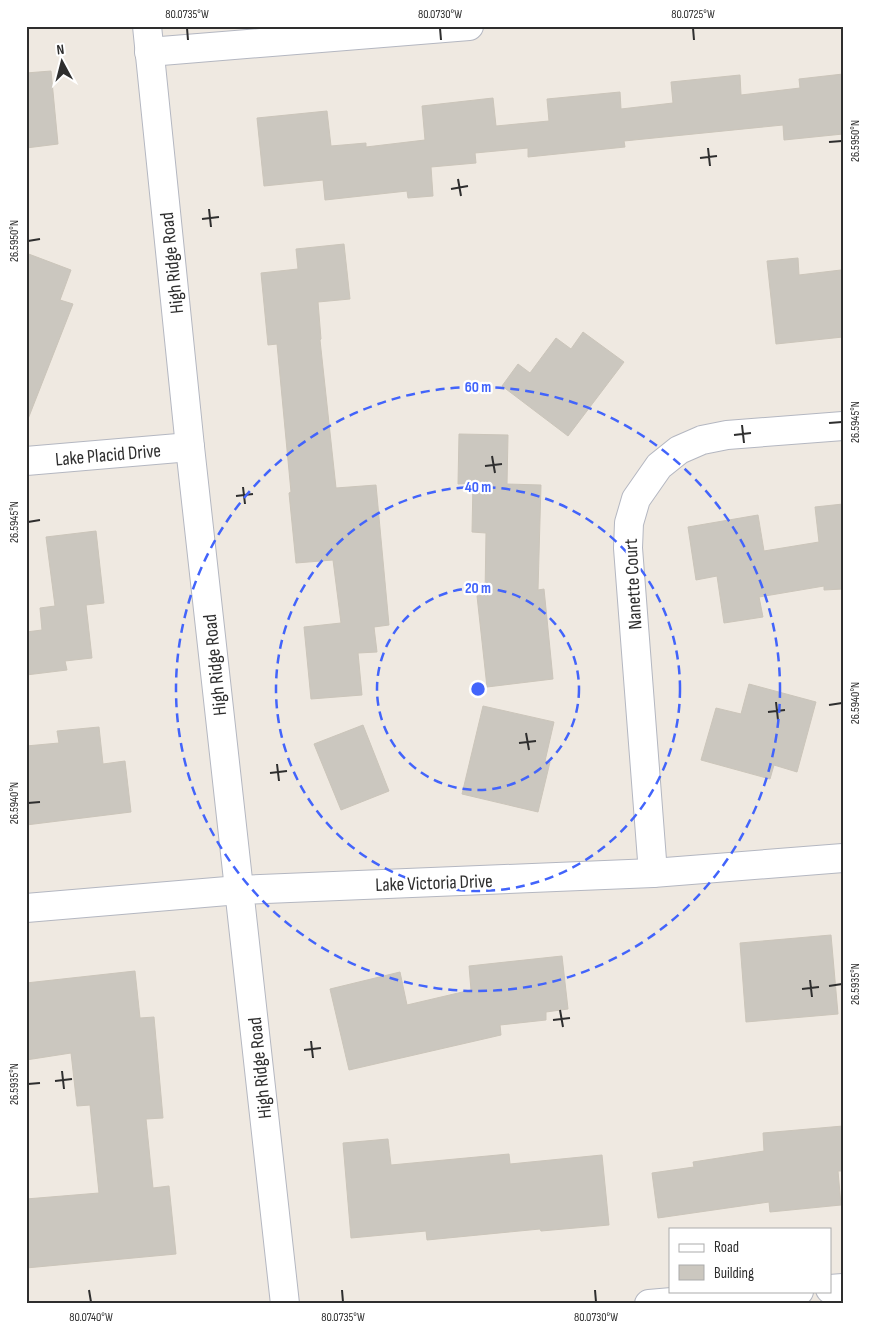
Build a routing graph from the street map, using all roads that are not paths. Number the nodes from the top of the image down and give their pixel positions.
1 (469, 26) edge
2 (148, 39) edge
3 (843, 426) edge
4 (190, 447) junction
5 (26, 461) edge
6 (843, 858) edge
7 (653, 873) junction
8 (239, 890) junction
9 (26, 908) edge
10 (790, 1292) edge
11 (711, 1301) edge
12 (285, 1304) edge
13 (649, 1304) edge

1 - 2 street
2 - 4 street, High Ridge Road
3 - 7 street, Nanette Court
4 - 5 street, Lake Placid Drive
4 - 8 street, High Ridge Road
6 - 7 street, Lake Victoria Drive
7 - 8 street, Lake Victoria Drive
8 - 9 street, Lake Victoria Drive
8 - 12 street, High Ridge Road
10 - 11 street
11 - 13 street

